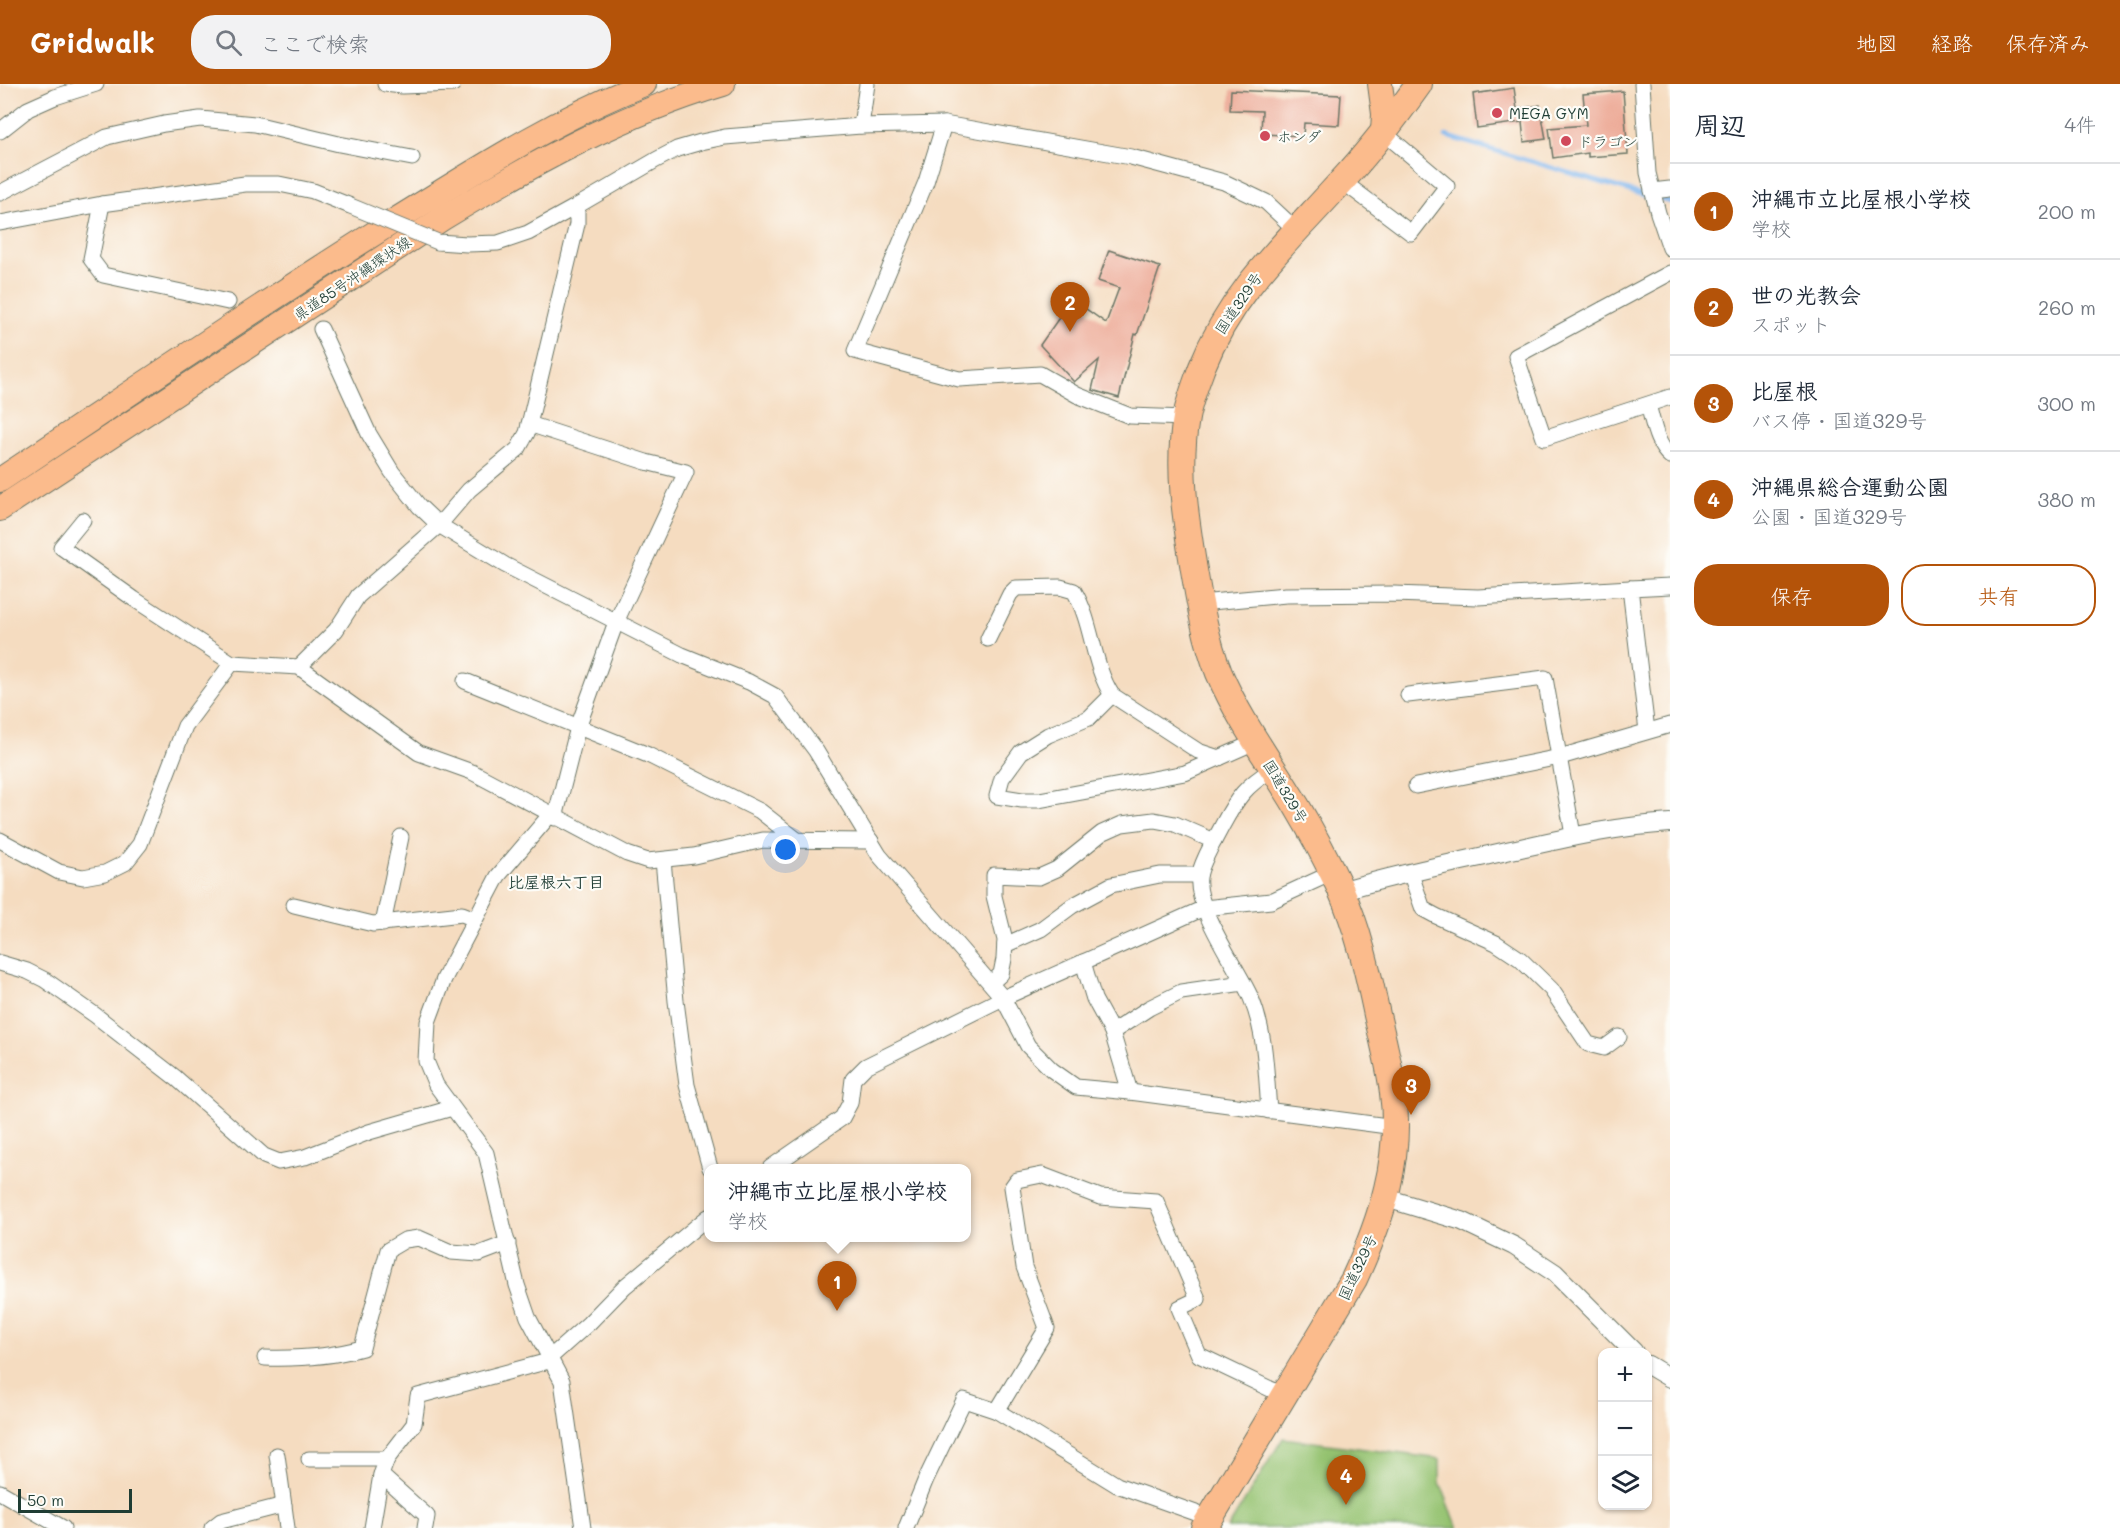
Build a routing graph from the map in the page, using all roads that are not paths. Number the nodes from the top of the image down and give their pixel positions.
1 (96, 84) edge
2 (385, 84) edge
3 (453, 84) edge
4 (644, 84) edge
5 (723, 84) edge
6 (867, 84) edge
7 (1380, 84) edge
8 (1419, 84) edge
9 (1642, 84) edge
10 (944, 124) junction
11 (861, 126) junction
12 (0, 131) edge
13 (1383, 132) junction
14 (412, 158) dead end
15 (1342, 181) junction
16 (1670, 189) edge
17 (1652, 191) junction
18 (0, 193) edge
19 (102, 204) junction
20 (577, 207) junction
21 (1662, 215) edge
22 (0, 223) edge
23 (1296, 230) junction
24 (1670, 248) edge
25 (1670, 273) edge
26 (228, 302) dead end
27 (321, 329) dead end
28 (1670, 397) edge
29 (1648, 405) junction
30 (1186, 418) junction
31 (529, 424) junction
32 (1670, 456) edge
33 (0, 480) edge
34 (0, 509) edge
35 (82, 520) dead end
36 (439, 525) junction
37 (1670, 586) edge
38 (1630, 588) junction
39 (1200, 603) junction
40 (616, 621) junction
41 (988, 639) dead end
42 (232, 663) junction
43 (299, 667) junction
44 (465, 681) dead end
45 (1112, 695) junction
46 (1408, 695) dead end
47 (1670, 725) edge
48 (578, 727) junction
49 (1647, 731) junction
50 (1255, 741) junction
51 (1560, 757) junction
52 (1219, 758) junction
53 (1273, 769) junction
54 (1416, 786) dead end
55 (553, 816) junction
56 (1670, 823) edge
57 (1573, 835) junction
58 (400, 837) dead end
59 (0, 840) edge
60 (796, 840) junction
61 (871, 841) junction
62 (1214, 841) junction
63 (663, 860) junction
64 (1410, 872) junction
65 (1199, 875) junction
66 (1337, 882) junction
67 (294, 905) dead end
68 (1204, 908) junction
69 (475, 919) junction
70 (383, 924) junction
71 (1005, 945) junction
72 (1083, 962) junction
73 (0, 963) edge
74 (991, 983) junction
75 (1243, 983) junction
76 (1003, 998) junction
77 (1112, 1032) junction
78 (1619, 1037) dead end
79 (1130, 1092) junction
80 (452, 1108) junction
81 (1269, 1111) junction
82 (1395, 1127) junction
83 (709, 1164) edge
84 (776, 1164) edge
85 (1386, 1198) junction
86 (704, 1220) edge
87 (508, 1243) junction
88 (1629, 1348) edge
89 (550, 1356) junction
90 (265, 1358) dead end
91 (1652, 1368) edge
92 (1670, 1378) edge
93 (1283, 1395) junction
94 (997, 1411) junction
95 (277, 1455) dead end
96 (309, 1459) dead end
97 (387, 1459) junction
98 (381, 1475) junction
99 (0, 1492) edge
100 (284, 1505) junction
101 (1207, 1523) edge
102 (63, 1528) edge
103 (212, 1528) edge
104 (287, 1528) edge
105 (372, 1528) edge
106 (425, 1528) edge
107 (583, 1528) edge
108 (906, 1528) edge

1 - 12 street
2 - 3 street
4 - 33 main road, 県道85号沖縄環状線
5 - 34 main road, 県道85号沖縄環状線
6 - 11 street
7 - 13 main road
8 - 13 highway, 国道329号
9 - 17 street
10 - 11 street
10 - 23 street
10 - 30 street
11 - 20 street
13 - 15 highway, 国道329号
13 - 15 street
14 - 18 street
15 - 23 highway, 国道329号
16 - 17 street
17 - 21 street
19 - 20 street, bridge
19 - 22 street
19 - 26 street
20 - 31 street
21 - 24 street
23 - 30 highway, 国道329号
25 - 29 street
27 - 36 street
28 - 29 street
29 - 32 street
30 - 39 highway, 国道329号
31 - 36 street
31 - 40 street
35 - 42 street
36 - 40 street
36 - 43 street
37 - 38 street
38 - 39 street
38 - 49 street
39 - 50 highway, 国道329号
40 - 48 street
40 - 61 street
41 - 45 street
42 - 43 street
42 - 59 street
43 - 55 street
44 - 48 street
45 - 52 street
45 - 52 street
46 - 51 street
47 - 49 street
48 - 55 street
48 - 60 street
49 - 51 street
50 - 52 street
50 - 53 highway, 国道329号
51 - 54 street
51 - 57 street
53 - 62 street
53 - 66 highway, 国道329号
55 - 63 street
55 - 69 street
56 - 57 street
57 - 64 street
58 - 70 street
60 - 61 street
60 - 63 street
61 - 74 street
62 - 65 street
62 - 71 street
63 - 83 street
64 - 66 street
64 - 78 street
65 - 68 street
65 - 71 street
66 - 68 street
66 - 82 highway, 国道329号
67 - 70 street
68 - 72 street
68 - 75 street
69 - 70 street
69 - 80 street
71 - 74 street
72 - 76 street
72 - 77 street
73 - 80 street
74 - 76 street
75 - 77 street
75 - 81 street
76 - 79 street
76 - 84 street
77 - 79 street
79 - 81 street
80 - 87 street
81 - 82 street
82 - 85 highway, 国道329号
85 - 88 street
85 - 93 highway, 国道329号
86 - 89 street
87 - 89 street
87 - 90 street
89 - 97 street
89 - 107 street
91 - 92 street
93 - 94 street
93 - 101 highway, 国道329号
94 - 101 street
94 - 108 street
95 - 100 street
96 - 97 street
97 - 98 street
98 - 105 street
98 - 106 street
99 - 102 street
100 - 103 street
100 - 104 street

